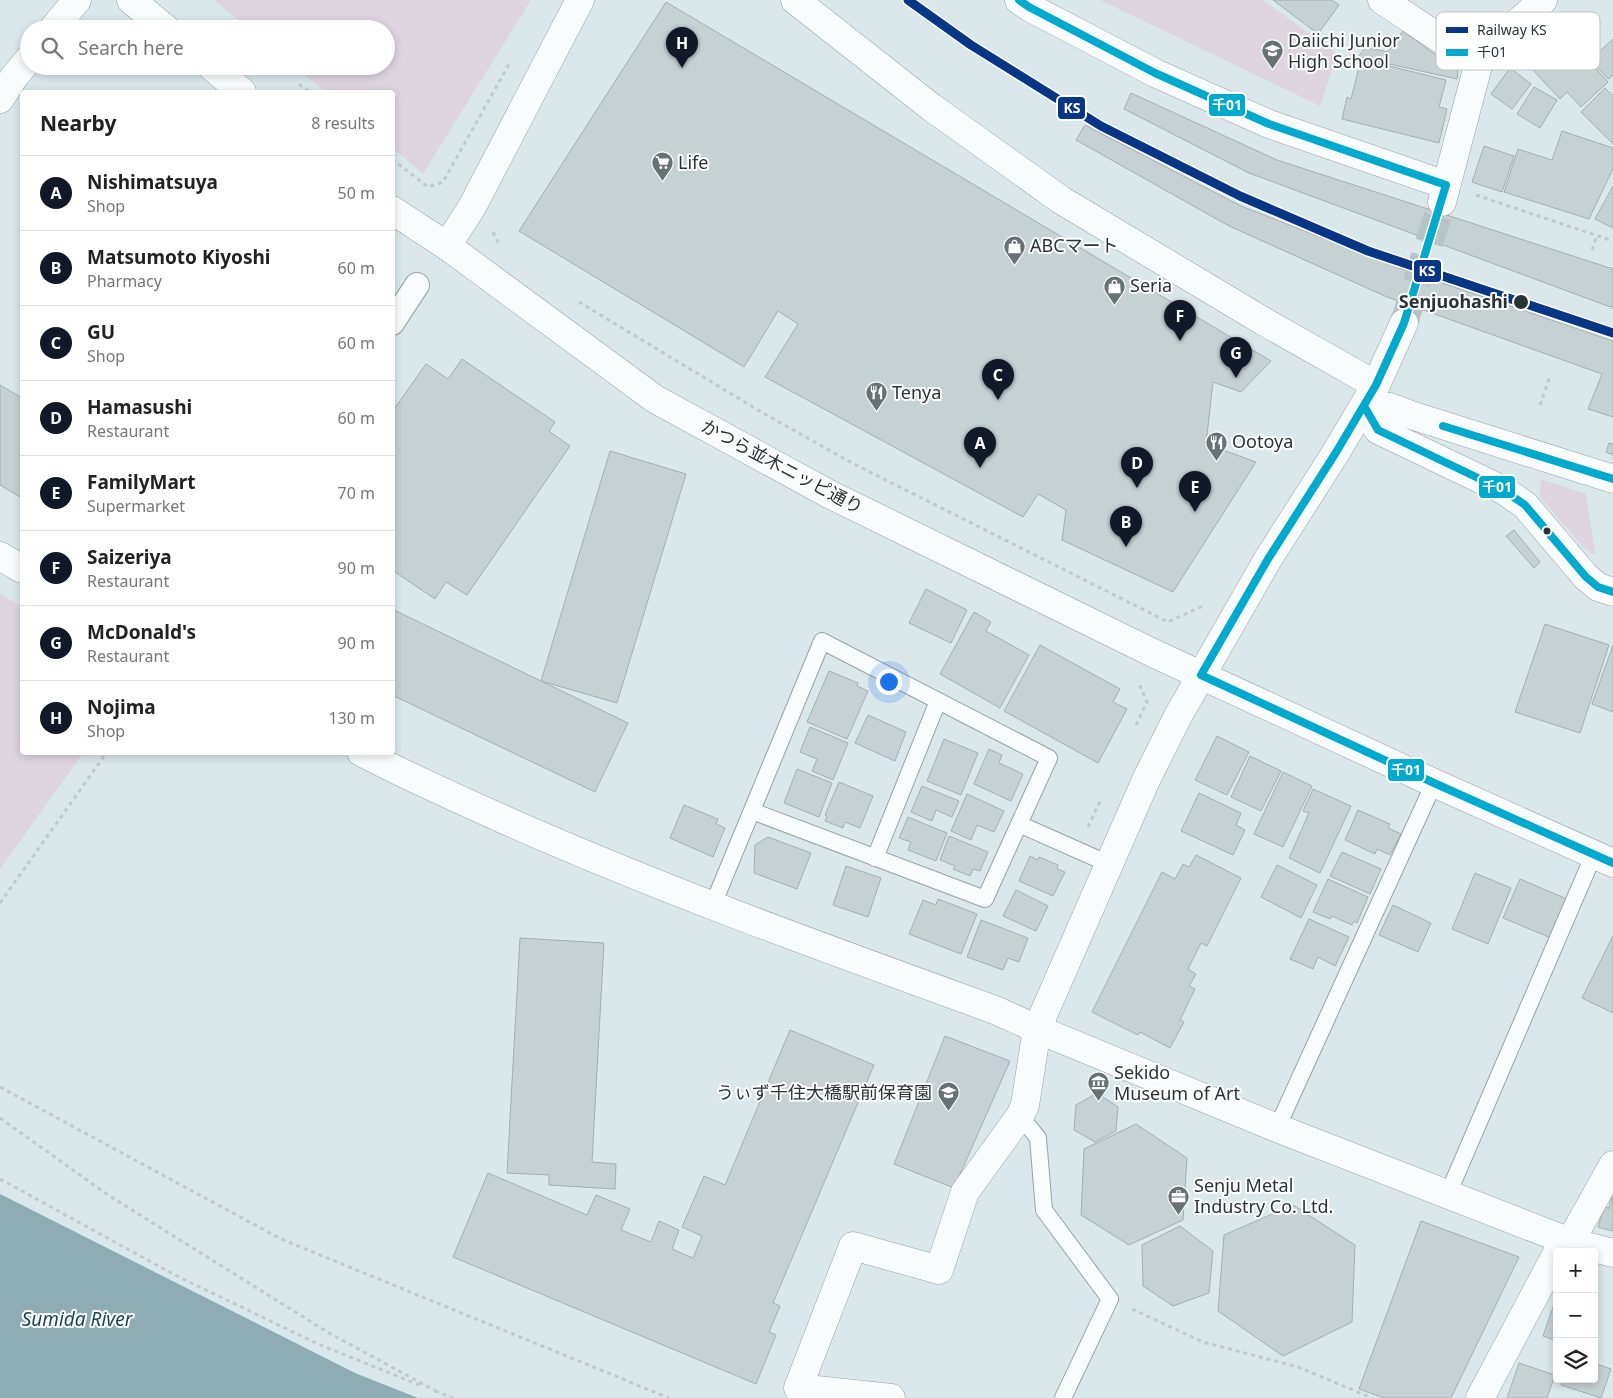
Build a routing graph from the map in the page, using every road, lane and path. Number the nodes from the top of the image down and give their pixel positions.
1 (77, 0) edge
2 (580, 0) edge
3 (795, 0) edge
4 (1019, 0) edge
5 (1543, 0) edge
6 (1391, 3) edge
7 (125, 11) edge
8 (1530, 12) edge
9 (60, 20) edge
10 (104, 20) edge
11 (146, 20) edge
12 (1436, 35) edge
13 (511, 61) dead end
14 (20, 70) edge
15 (1477, 70) edge
16 (222, 75) edge
17 (299, 84) dead end
18 (240, 90) edge
19 (306, 90) edge
20 (0, 99) edge
21 (395, 161) edge
22 (1444, 193) junction
23 (395, 212) edge
24 (490, 225) dead end
25 (1597, 235) junction
26 (1613, 241) edge
27 (447, 246) junction
28 (501, 250) dead end
29 (1592, 250) dead end
30 (417, 285) dead end
31 (572, 298) dead end
32 (395, 318) edge
33 (1404, 323) tunnel mouth
34 (1550, 376) dead end
35 (1370, 396) junction
36 (1540, 405) dead end
37 (1613, 479) edge
38 (0, 556) edge
39 (20, 568) edge
40 (1613, 592) edge
41 (1208, 597) dead end
42 (1202, 675) junction
43 (938, 701) junction
44 (105, 755) edge
45 (366, 755) edge
46 (1434, 783) junction
47 (752, 811) junction
48 (1019, 824) junction
49 (875, 858) junction
50 (1603, 858) edge
51 (1109, 864) junction
52 (0, 903) edge
53 (712, 907) junction
54 (1037, 1029) junction
55 (0, 1088) edge
56 (1020, 1116) junction
57 (0, 1118) edge
58 (1277, 1128) junction
59 (1613, 1165) edge
60 (0, 1179) edge
61 (1448, 1194) junction
62 (1562, 1246) edge
63 (1613, 1253) edge
64 (1110, 1299) junction
65 (436, 1392) junction
66 (453, 1398) edge
67 (669, 1398) edge
68 (891, 1398) edge
69 (1063, 1398) edge
70 (1372, 1398) edge
71 (1480, 1398) edge

1 - 9 street
2 - 27 street
3 - 35 street
4 - 22 street
5 - 8 street
6 - 12 street
7 - 10 path
7 - 11 street
13 - 21 path
14 - 20 street
15 - 22 street
16 - 18 street
17 - 19 path
22 - 25 path
23 - 27 street, かつら並木ニッピ通り
24 - 28 path
25 - 26 path
25 - 29 path
27 - 42 street, かつら並木ニッピ通り
30 - 32 street
31 - 41 path
33 - 35 street
34 - 36 path
35 - 37 street
35 - 40 street
35 - 42 street
38 - 39 street
42 - 46 street, かつら並木ニッピ通り
42 - 51 street
43 - 47 lane
43 - 48 lane
43 - 49 lane
44 - 52 path
45 - 53 street
46 - 50 street, かつら並木ニッピ通り
46 - 58 lane
47 - 49 lane
47 - 53 lane
48 - 49 lane
48 - 51 lane
50 - 61 lane
51 - 54 street
53 - 54 street
54 - 56 street
54 - 58 street
55 - 67 path
56 - 64 lane
56 - 68 street
57 - 65 path
58 - 61 street
59 - 62 street
60 - 65 path
61 - 62 street
62 - 63 street
62 - 71 street
64 - 69 lane
64 - 70 path
65 - 66 path

